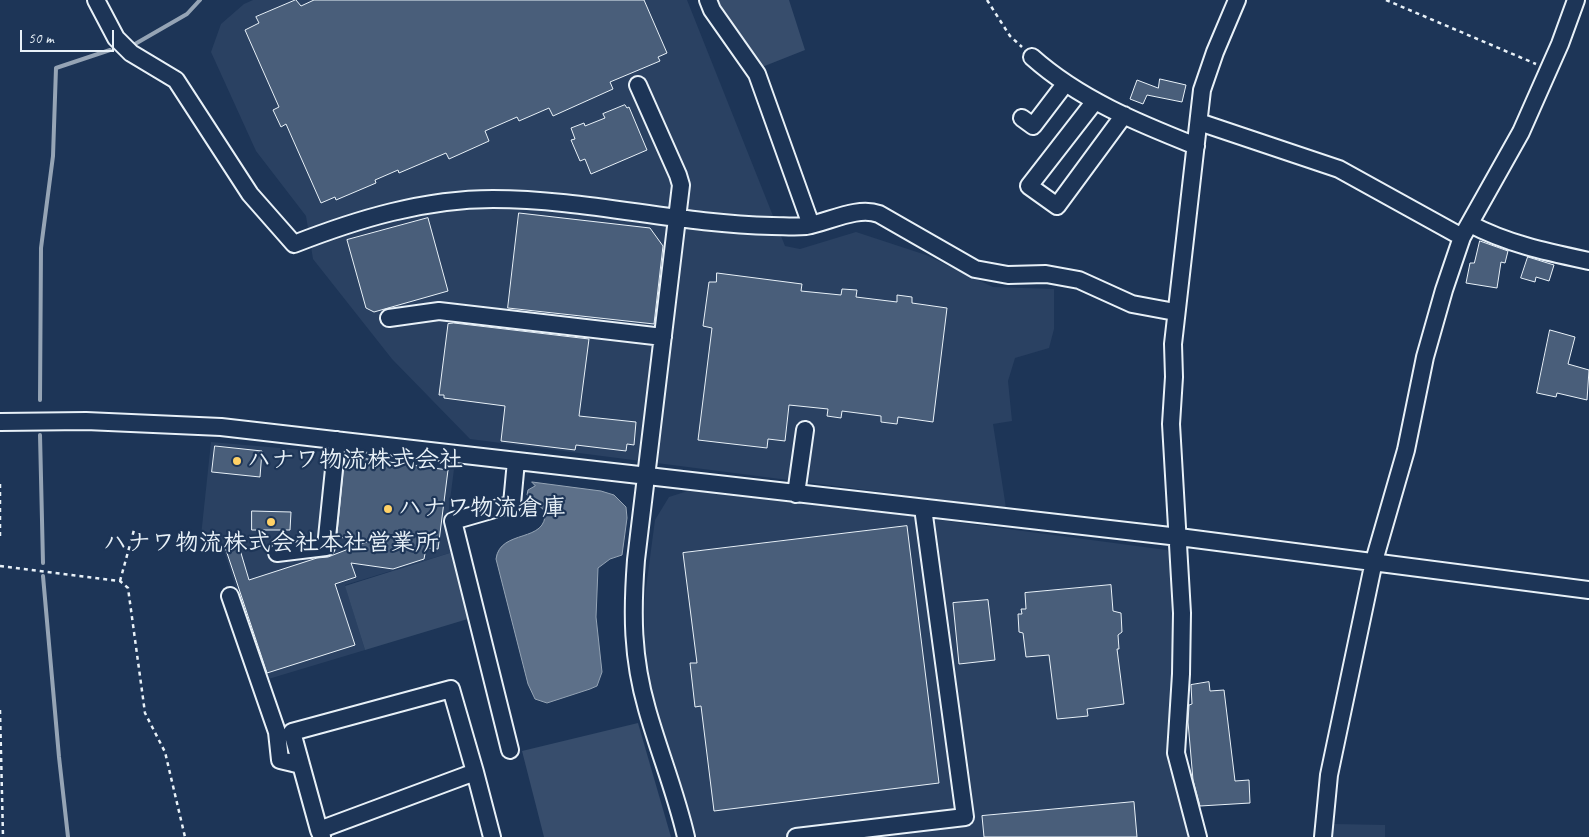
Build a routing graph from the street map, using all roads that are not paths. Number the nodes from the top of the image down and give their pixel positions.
1 (96, 0) edge
2 (708, 0) edge
3 (1237, 0) edge
4 (1576, 0) edge
5 (1032, 57) road end
6 (1065, 84) junction
7 (638, 85) dead end
8 (1095, 101) junction
9 (1124, 116) junction
10 (1022, 118) dead end
11 (1199, 122) junction
12 (1196, 146) junction
13 (677, 219) junction
14 (810, 225) junction
15 (1466, 231) junction
16 (1589, 262) edge
17 (1175, 312) junction
18 (389, 318) dead end
19 (663, 337) junction
20 (0, 422) edge
21 (806, 430) dead end
22 (337, 440) junction
23 (516, 461) junction
24 (646, 476) junction
25 (796, 494) junction
26 (923, 508) junction
27 (1179, 537) junction
28 (277, 553) dead end
29 (1374, 561) junction
30 (1589, 590) edge
31 (230, 596) dead end
32 (510, 750) dead end
33 (301, 765) junction
34 (475, 772) junction
35 (321, 834) edge
36 (492, 837) edge
37 (686, 837) edge
38 (796, 837) edge
39 (1198, 837) edge
40 (1323, 837) edge

1 - 13 street
2 - 14 street
3 - 11 street
4 - 15 street
5 - 6 street
6 - 8 street
6 - 10 street
7 - 13 street
8 - 9 street
8 - 9 street
9 - 12 street
11 - 12 street
11 - 15 street
12 - 17 street
13 - 14 street
13 - 19 street
14 - 17 street
15 - 16 street
15 - 29 street
17 - 27 street
18 - 19 street
19 - 24 street
20 - 22 street
21 - 25 street
22 - 23 street
22 - 28 street
23 - 24 street
23 - 32 street
24 - 25 street
24 - 37 street
25 - 26 street
26 - 27 street
26 - 38 street
27 - 29 street
27 - 39 street
29 - 30 street
29 - 40 street
31 - 33 street
33 - 34 street
33 - 35 street
34 - 35 street
34 - 36 street

